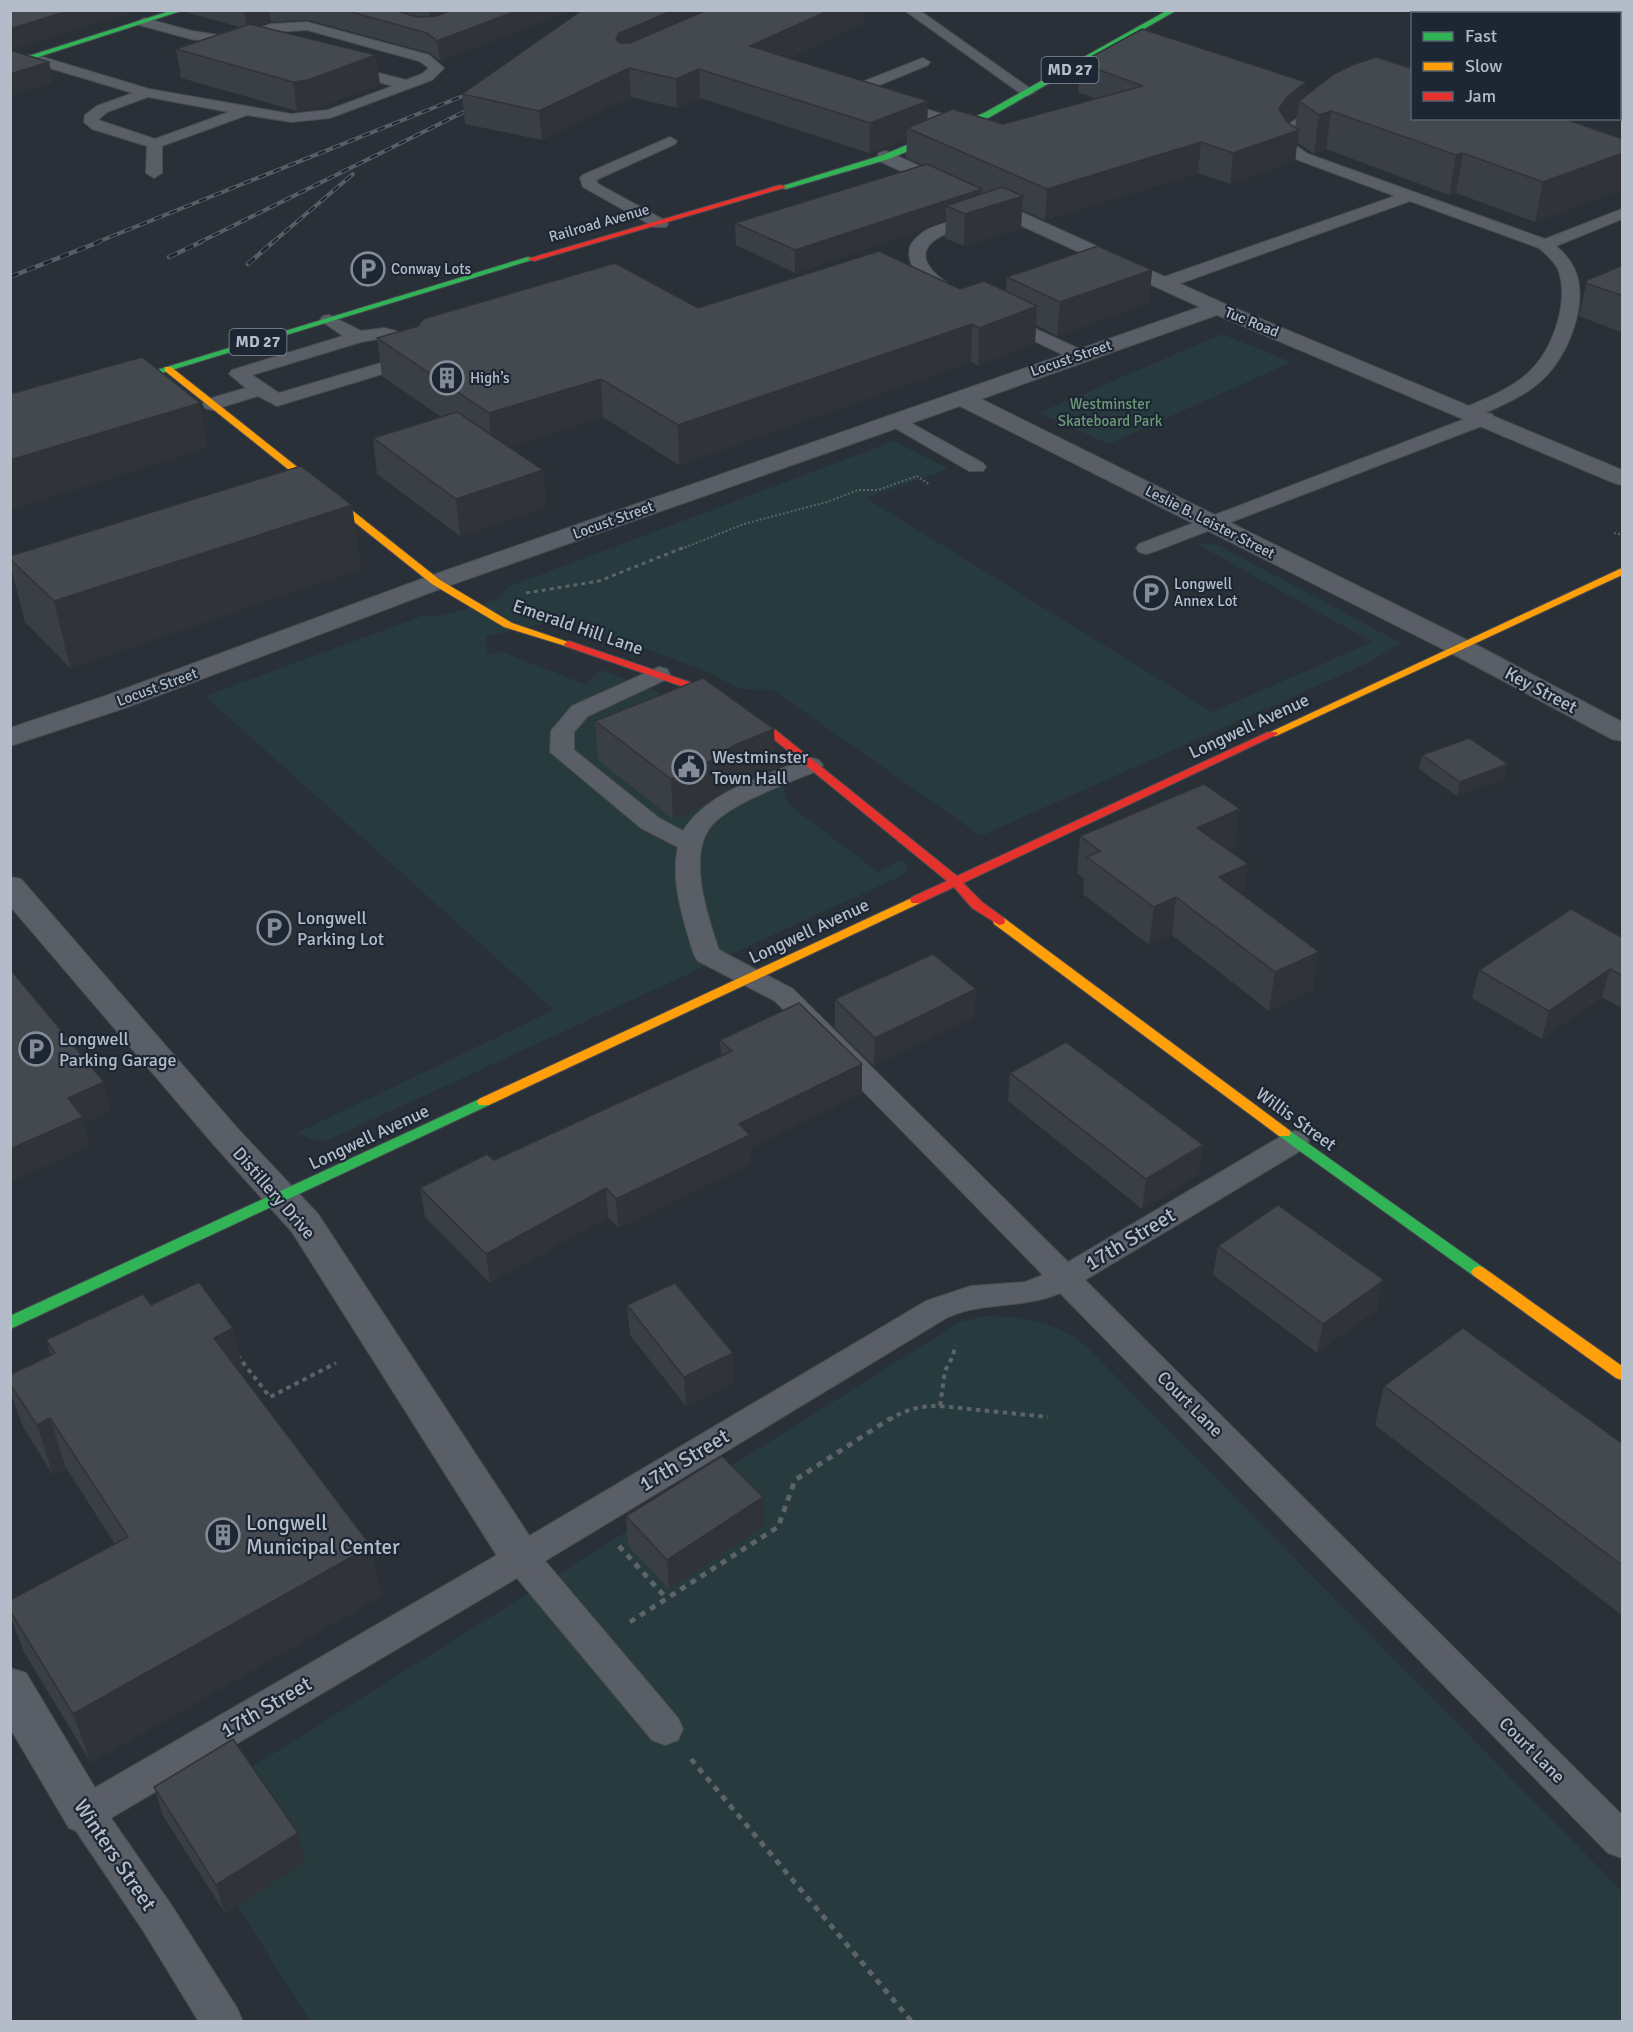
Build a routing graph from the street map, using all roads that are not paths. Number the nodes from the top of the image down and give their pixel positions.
1 (182, 10) edge
2 (910, 10) edge
3 (1174, 10) edge
4 (144, 22) junction
5 (231, 42) junction
6 (266, 47) edge
7 (31, 58) junction
8 (923, 62) dead end
9 (10, 64) edge
10 (331, 65) edge
11 (407, 85) junction
12 (1028, 92) junction
13 (147, 93) junction
14 (1342, 94) edge
15 (244, 111) junction
16 (964, 125) junction
17 (670, 141) dead end
18 (155, 144) junction
19 (886, 157) junction
20 (154, 173) dead end
21 (1410, 196) junction
22 (1003, 210) junction
23 (1623, 214) edge
24 (660, 224) junction
25 (1545, 245) junction
26 (1164, 283) junction
27 (969, 303) edge
28 (1218, 308) junction
29 (990, 313) edge
30 (329, 320) junction
31 (350, 343) junction
32 (1080, 356) junction
33 (168, 369) junction
34 (101, 389) edge
35 (261, 389) junction
36 (960, 397) junction
37 (212, 404) junction
38 (1478, 415) junction
39 (895, 420) junction
40 (976, 467) dead end
41 (1623, 478) edge
42 (1211, 523) junction
43 (1146, 548) dead end
44 (1623, 571) edge
45 (436, 582) junction
46 (1460, 647) junction
47 (659, 674) junction
48 (1623, 733) edge
49 (10, 738) edge
50 (811, 765) junction
51 (690, 844) junction
52 (956, 882) junction
53 (10, 886) edge
54 (750, 978) junction
55 (1295, 1141) junction
56 (282, 1198) junction
57 (1065, 1278) junction
58 (10, 1323) edge
59 (1623, 1374) edge
60 (521, 1558) junction
61 (10, 1687) edge
62 (665, 1729) road end
63 (85, 1813) junction
64 (1623, 1841) edge
65 (223, 2022) edge

1 - 4 main road
2 - 12 lane
3 - 12 main road, Railroad Avenue / MD 27
4 - 5 lane
4 - 7 main road
5 - 6 lane
5 - 11 lane
7 - 9 main road
7 - 13 lane
8 - 16 lane
10 - 11 lane
11 - 15 lane
12 - 16 main road, Railroad Avenue / MD 27
13 - 15 lane
13 - 18 lane
14 - 21 lane
15 - 18 lane
16 - 19 main road, Railroad Avenue / MD 27
17 - 24 lane
18 - 20 lane
19 - 22 street, Tuc Road
19 - 24 main road, Railroad Avenue / MD 27
21 - 25 lane
21 - 26 lane
22 - 26 street, Tuc Road
22 - 27 lane
23 - 25 lane
24 - 30 main road, Railroad Avenue / MD 27
25 - 38 lane
26 - 28 street, Tuc Road
28 - 32 street, Locust Street
28 - 38 street, Tuc Road
29 - 32 lane
30 - 31 lane
30 - 33 main road, Railroad Avenue / MD 27
31 - 35 lane
31 - 35 lane
32 - 36 street, Locust Street
33 - 34 main road, Railroad Avenue / MD 27
33 - 37 main road, Emerald Hill Lane
35 - 37 lane
36 - 39 street, Locust Street
36 - 42 street, Leslie B. Leister Street
37 - 45 main road, Emerald Hill Lane
38 - 41 street, Tuc Road
38 - 42 lane
39 - 40 lane
39 - 45 street, Locust Street
42 - 43 lane
42 - 46 street, Leslie B. Leister Street
44 - 46 main road, Longwell Avenue
45 - 47 main road, Emerald Hill Lane
45 - 49 street, Locust Street
46 - 48 street, Key Street
46 - 52 main road, Longwell Avenue
47 - 50 main road, Emerald Hill Lane
47 - 51 lane
50 - 51 lane
50 - 52 main road, Emerald Hill Lane
51 - 54 lane, Court Lane
52 - 54 main road, Longwell Avenue
52 - 55 main road, Willis Street
53 - 56 street, Distillery Drive
54 - 56 main road, Longwell Avenue
54 - 57 lane, Court Lane
55 - 57 lane, 17th Street
55 - 59 main road, Willis Street
56 - 58 main road, Longwell Avenue
56 - 60 street, Distillery Drive
57 - 60 lane, 17th Street
57 - 64 lane, Court Lane
60 - 62 lane
60 - 63 lane, 17th Street
61 - 63 street, Winters Street
63 - 65 lane, Winters Street

